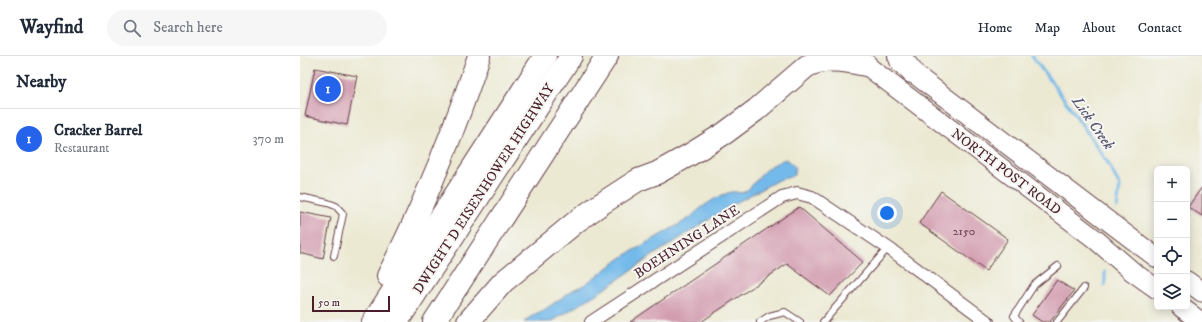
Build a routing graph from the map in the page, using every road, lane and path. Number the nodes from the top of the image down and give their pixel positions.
1 (479, 56) edge
2 (545, 56) edge
3 (571, 56) edge
4 (607, 56) edge
5 (800, 56) edge
6 (891, 56) edge
7 (860, 60) edge
8 (906, 64) edge
9 (769, 98) junction
10 (300, 197) edge
11 (888, 248) junction
12 (1151, 253) edge
13 (334, 256) dead end
14 (1058, 266) dead end
15 (1133, 272) junction
16 (1190, 282) edge
17 (1154, 287) edge
18 (1084, 288) dead end
19 (1202, 292) edge
20 (1185, 310) edge
21 (598, 320) edge
22 (363, 322) edge
23 (373, 322) edge
24 (397, 322) edge
25 (434, 322) edge
26 (468, 322) edge
27 (760, 322) edge
28 (800, 322) edge
29 (823, 322) edge
30 (988, 322) edge
31 (1019, 322) edge
32 (1057, 322) edge
33 (1201, 322) edge

1 - 22 highway
2 - 23 highway
3 - 24 highway, DWIGHT D EISENHOWER HIGHWAY
4 - 25 highway
5 - 9 highway
6 - 8 main road, NORTH POST ROAD
7 - 9 highway
7 - 15 main road, NORTH POST ROAD
8 - 12 main road, NORTH POST ROAD
9 - 26 highway
10 - 13 lane
11 - 21 street, BOEHNING LANE
11 - 29 lane
11 - 30 street
12 - 15 main road
14 - 31 lane
15 - 17 main road, NORTH POST ROAD
16 - 19 main road
18 - 32 lane
20 - 33 main road
27 - 28 lane

